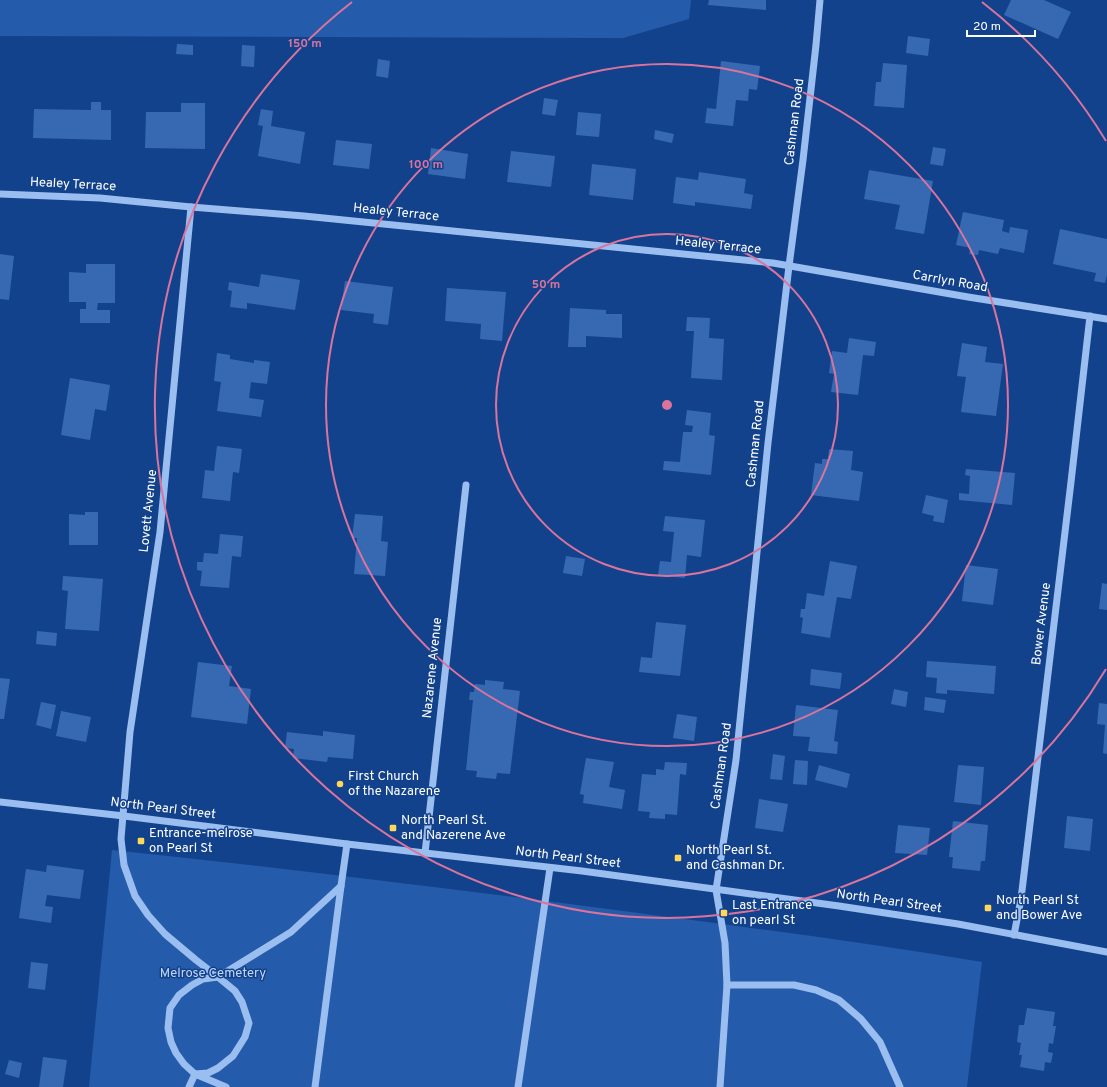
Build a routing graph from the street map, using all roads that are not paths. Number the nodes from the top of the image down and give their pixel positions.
1 (820, 0) edge
2 (0, 194) edge
3 (191, 207) junction
4 (789, 266) junction
5 (1090, 316) junction
6 (1107, 319) edge
7 (466, 485) dead end
8 (0, 802) edge
9 (124, 816) junction
10 (347, 844) junction
11 (425, 853) junction
12 (550, 868) junction
13 (341, 886) junction
14 (716, 890) junction
15 (1014, 935) junction
16 (1107, 952) edge
17 (218, 977) junction
18 (727, 985) junction
19 (195, 1074) junction
20 (189, 1087) edge
21 (226, 1087) edge
22 (315, 1087) edge
23 (518, 1087) edge
24 (720, 1087) edge
25 (900, 1087) edge

1 - 4 street, Cashman Road
2 - 3 street, Healey Terrace
3 - 4 street, Healey Terrace
3 - 9 street, Lovett Avenue
4 - 5 street, Carrlyn Road
4 - 14 street, Cashman Road
5 - 6 street, Carrlyn Road
5 - 15 street, Bower Avenue
7 - 11 street, Nazarene Avenue
8 - 9 street, North Pearl Street
9 - 10 street, North Pearl Street
9 - 17 street, Lovett Avenue
10 - 11 street, North Pearl Street
10 - 13 street
11 - 12 street, North Pearl Street
12 - 14 street, North Pearl Street
12 - 23 street
13 - 17 street
13 - 22 street
14 - 15 street, North Pearl Street
14 - 18 street, Cashman Road
15 - 16 street, North Pearl Street
17 - 19 street
17 - 19 street
18 - 24 street, Cashman Road
18 - 25 street
19 - 20 street
19 - 21 street

